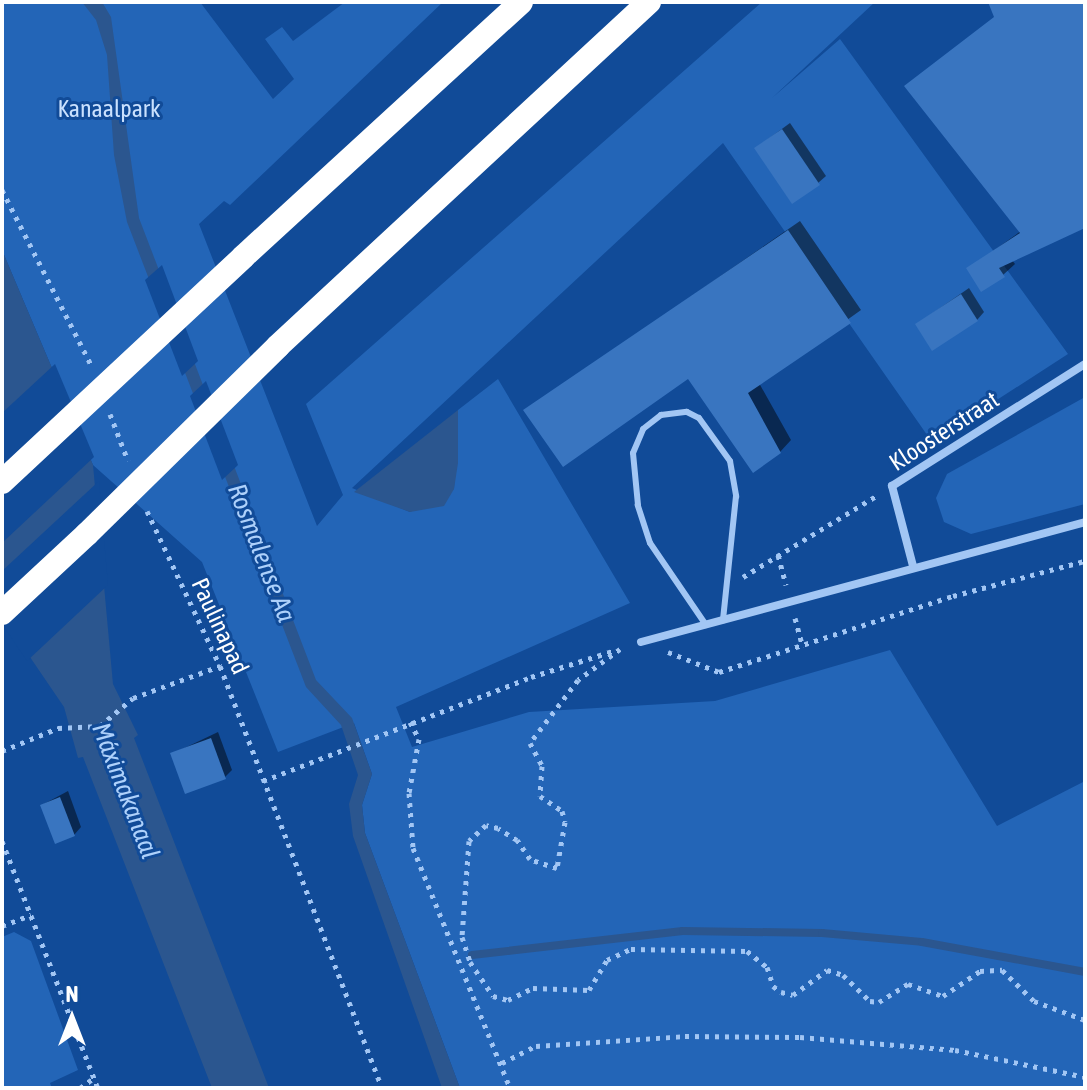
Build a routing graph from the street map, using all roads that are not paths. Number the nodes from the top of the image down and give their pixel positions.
1 (521, 2) edge
2 (649, 2) edge
3 (1085, 364) edge
4 (2, 482) edge
5 (1085, 522) edge
6 (913, 566) junction
7 (2, 613) edge
8 (723, 620) junction
9 (706, 625) junction
10 (641, 642) road end

1 - 4 highway, bridge
2 - 7 highway, bridge
3 - 6 street, Kloosterstraat
5 - 6 street
6 - 8 street
8 - 9 street
8 - 9 lane
9 - 10 street

